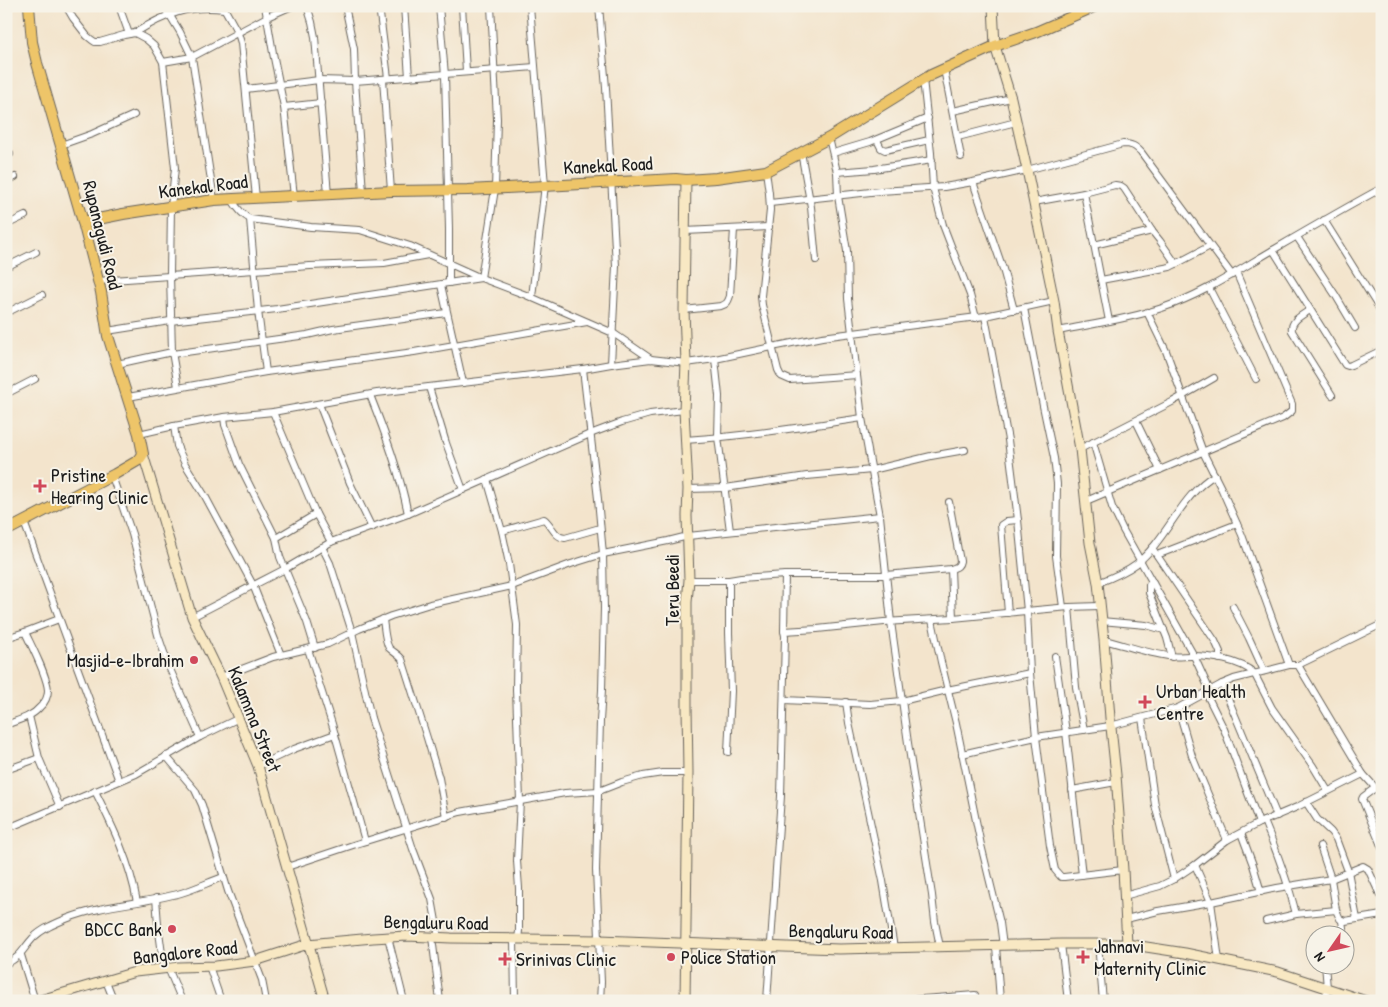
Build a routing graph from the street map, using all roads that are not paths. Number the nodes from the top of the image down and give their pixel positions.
1 (66, 6) edge
2 (120, 6) edge
3 (161, 6) edge
4 (265, 6) edge
5 (292, 6) edge
6 (307, 6) edge
7 (345, 6) edge
8 (379, 6) edge
9 (404, 6) edge
10 (439, 6) edge
11 (462, 6) edge
12 (491, 6) edge
13 (530, 6) edge
14 (599, 6) edge
15 (993, 6) edge
16 (1096, 6) edge
17 (30, 7) edge
18 (224, 7) edge
19 (169, 14) junction
20 (267, 17) junction
21 (132, 33) junction
22 (238, 33) junction
23 (995, 46) junction
24 (192, 57) junction
25 (163, 62) junction
26 (535, 67) junction
27 (494, 69) junction
28 (944, 69) junction
29 (466, 71) junction
30 (445, 75) junction
31 (409, 77) junction
32 (385, 79) junction
33 (922, 79) junction
34 (319, 80) junction
35 (355, 80) junction
36 (280, 84) junction
37 (246, 89) junction
38 (1011, 98) junction
39 (321, 102) junction
40 (284, 107) junction
41 (953, 111) junction
42 (134, 115) dead end
43 (928, 118) junction
44 (1016, 122) junction
45 (958, 137) junction
46 (829, 138) junction
47 (877, 140) junction
48 (930, 140) junction
49 (61, 145) junction
50 (801, 152) junction
51 (833, 153) junction
52 (961, 157) dead end
53 (932, 160) junction
54 (1027, 170) junction
55 (766, 171) junction
56 (837, 172) junction
57 (15, 177) dead end
58 (686, 180) junction
59 (6, 181) edge
60 (973, 182) junction
61 (611, 183) junction
62 (545, 185) junction
63 (495, 188) junction
64 (934, 188) junction
65 (1382, 188) edge
66 (448, 190) junction
67 (391, 191) junction
68 (363, 192) junction
69 (328, 194) junction
70 (1084, 194) junction
71 (294, 196) junction
72 (838, 196) junction
73 (256, 198) junction
74 (810, 199) junction
75 (214, 200) junction
76 (232, 200) junction
77 (1034, 202) junction
78 (770, 203) junction
79 (171, 207) junction
80 (25, 216) dead end
81 (250, 219) junction
82 (1324, 220) junction
83 (84, 222) junction
84 (6, 225) edge
85 (769, 227) junction
86 (734, 229) junction
87 (686, 231) junction
88 (1152, 231) junction
89 (1297, 237) junction
90 (1094, 245) junction
91 (1210, 246) junction
92 (1273, 250) junction
93 (36, 252) dead end
94 (429, 254) junction
95 (816, 260) dead end
96 (448, 263) junction
97 (1176, 264) junction
98 (6, 268) edge
99 (255, 270) junction
100 (1234, 273) junction
101 (170, 275) junction
102 (481, 278) junction
103 (1101, 280) junction
104 (98, 281) junction
105 (448, 283) junction
106 (441, 284) junction
107 (1209, 288) junction
108 (42, 296) dead end
109 (532, 297) junction
110 (1054, 301) junction
111 (1024, 308) junction
112 (684, 310) junction
113 (1014, 310) junction
114 (1310, 310) junction
115 (258, 311) junction
116 (1148, 312) junction
117 (446, 313) junction
118 (1382, 313) edge
119 (6, 314) edge
120 (985, 316) junction
121 (976, 318) junction
122 (170, 321) junction
123 (1109, 321) junction
124 (587, 322) junction
125 (1355, 328) dead end
126 (107, 331) junction
127 (1058, 331) junction
128 (613, 334) junction
129 (853, 334) junction
130 (262, 341) junction
131 (454, 345) junction
132 (772, 347) junction
133 (1382, 350) edge
134 (172, 353) junction
135 (715, 359) junction
136 (651, 360) junction
137 (686, 363) junction
138 (117, 364) junction
139 (611, 364) junction
140 (583, 369) junction
141 (266, 372) junction
142 (857, 375) junction
143 (1214, 378) dead end
144 (35, 379) dead end
145 (1256, 379) dead end
146 (463, 383) junction
147 (178, 387) junction
148 (429, 387) junction
149 (6, 394) edge
150 (370, 395) junction
151 (1332, 395) dead end
152 (1183, 396) junction
153 (128, 397) junction
154 (319, 404) junction
155 (684, 410) junction
156 (272, 412) junction
157 (224, 417) junction
158 (862, 418) junction
159 (1136, 422) junction
160 (174, 426) junction
161 (139, 434) junction
162 (590, 434) junction
163 (718, 437) junction
164 (685, 440) junction
165 (1093, 442) junction
166 (1080, 448) junction
167 (965, 450) dead end
168 (1203, 452) junction
169 (143, 454) junction
170 (872, 470) junction
171 (1160, 470) junction
172 (113, 475) junction
173 (1215, 475) junction
174 (487, 480) junction
175 (725, 488) junction
176 (463, 490) junction
177 (688, 490) junction
178 (1108, 491) junction
179 (1086, 500) junction
180 (949, 502) dead end
181 (316, 514) junction
182 (408, 514) junction
183 (880, 516) junction
184 (1018, 520) junction
185 (24, 522) junction
186 (1237, 524) junction
187 (372, 528) junction
188 (600, 528) junction
189 (6, 531) edge
190 (502, 531) junction
191 (730, 531) junction
192 (688, 536) junction
193 (276, 538) junction
194 (331, 542) junction
195 (322, 547) junction
196 (1152, 548) junction
197 (603, 554) junction
198 (1157, 555) junction
199 (1141, 560) junction
200 (285, 569) junction
201 (951, 569) junction
202 (785, 575) junction
203 (886, 575) junction
204 (689, 580) junction
205 (729, 580) junction
206 (1153, 582) junction
207 (1098, 583) junction
208 (253, 586) junction
209 (512, 586) junction
210 (1099, 606) junction
211 (1066, 607) junction
212 (1233, 607) dead end
213 (1027, 611) junction
214 (1008, 613) junction
215 (192, 617) junction
216 (953, 618) junction
217 (59, 619) junction
218 (383, 619) junction
219 (932, 620) junction
220 (1101, 621) junction
221 (891, 622) junction
222 (1382, 624) edge
223 (1164, 630) junction
224 (784, 631) junction
225 (25, 632) junction
226 (352, 632) junction
227 (6, 638) edge
228 (1104, 640) junction
229 (312, 648) junction
230 (281, 655) junction
231 (1054, 656) dead end
232 (1194, 656) junction
233 (1172, 657) junction
234 (1220, 659) junction
235 (1289, 665) junction
236 (1298, 665) junction
237 (1264, 671) junction
238 (1030, 673) junction
239 (1254, 674) junction
240 (221, 677) junction
241 (1222, 684) junction
242 (947, 690) junction
243 (1208, 692) junction
244 (784, 700) junction
245 (902, 701) junction
246 (846, 702) junction
247 (1178, 708) junction
248 (29, 716) junction
249 (1142, 718) junction
250 (237, 719) junction
251 (6, 725) edge
252 (1110, 726) junction
253 (1084, 730) junction
254 (1066, 732) junction
255 (335, 734) junction
256 (200, 736) junction
257 (1036, 737) junction
258 (728, 752) dead end
259 (962, 754) junction
260 (166, 756) junction
261 (39, 758) junction
262 (258, 766) junction
263 (6, 770) edge
264 (688, 773) junction
265 (1363, 774) junction
266 (119, 781) junction
267 (1116, 782) junction
268 (1375, 788) junction
269 (1072, 790) junction
270 (95, 791) junction
271 (599, 791) junction
272 (1328, 791) junction
273 (1382, 795) edge
274 (520, 801) junction
275 (1306, 802) junction
276 (60, 807) junction
277 (1277, 816) junction
278 (446, 817) junction
279 (1262, 822) junction
280 (407, 828) junction
281 (6, 829) edge
282 (1241, 833) junction
283 (1227, 840) junction
284 (365, 841) junction
285 (1320, 846) dead end
286 (1382, 848) edge
287 (1195, 865) junction
288 (287, 867) junction
289 (1123, 870) junction
290 (1348, 871) junction
291 (1082, 875) junction
292 (223, 877) junction
293 (1174, 879) junction
294 (1331, 879) junction
295 (1289, 886) junction
296 (1261, 892) junction
297 (1124, 896) junction
298 (156, 898) junction
299 (1382, 899) edge
300 (137, 902) junction
301 (1212, 902) junction
302 (1336, 910) junction
303 (1296, 914) junction
304 (1382, 915) edge
305 (1357, 918) junction
306 (1126, 919) junction
307 (1266, 921) dead end
308 (1342, 921) junction
309 (1342, 924) edge
310 (388, 937) junction
311 (435, 938) junction
312 (516, 939) junction
313 (600, 940) junction
314 (308, 944) junction
315 (686, 944) junction
316 (1061, 944) junction
317 (1098, 944) junction
318 (1127, 944) junction
319 (770, 946) junction
320 (1000, 946) junction
321 (894, 948) junction
322 (940, 948) junction
323 (21, 955) junction
324 (1219, 960) junction
325 (254, 961) junction
326 (6, 964) edge
327 (209, 966) junction
328 (166, 968) junction
329 (1326, 974) edge
330 (106, 981) junction
331 (1327, 988) junction
332 (975, 995) dead end
333 (948, 999) edge
334 (36, 1001) edge
335 (114, 1001) edge
336 (182, 1001) edge
337 (221, 1001) edge
338 (266, 1001) edge
339 (325, 1001) edge
340 (404, 1001) edge
341 (440, 1001) edge
342 (515, 1001) edge
343 (600, 1001) edge
344 (685, 1001) edge
345 (767, 1001) edge
346 (897, 1001) edge
347 (1000, 1001) edge
348 (1068, 1001) edge
349 (1103, 1001) edge
350 (1326, 1001) edge
351 (1366, 1001) edge

1 - 21 street
2 - 21 street
3 - 19 street
4 - 20 street
5 - 20 street
6 - 34 street
7 - 35 street
8 - 32 street
9 - 31 street
10 - 30 street
11 - 29 street
12 - 27 street
13 - 26 street
14 - 61 street
15 - 23 street
16 - 23 main road, Kanekal Road
17 - 49 main road, Rupanagudi Road
18 - 19 street
18 - 22 street
19 - 21 street
19 - 24 street
20 - 22 street
20 - 36 street
21 - 25 street
22 - 24 street
22 - 37 street
23 - 28 main road, Kanekal Road
23 - 38 street
24 - 25 street
24 - 75 street
25 - 79 street
26 - 27 street
26 - 62 street
27 - 29 street
27 - 63 street
28 - 33 main road, Kanekal Road
28 - 41 street
29 - 30 street
30 - 31 street
30 - 66 street
31 - 32 street
32 - 35 street
32 - 67 street
33 - 43 street
33 - 46 main road, Kanekal Road
34 - 35 street
34 - 36 street
34 - 39 street
35 - 68 street
36 - 37 street
36 - 40 street
37 - 73 street
38 - 41 street
38 - 44 street
39 - 40 street
39 - 69 street
40 - 71 street
41 - 45 street
42 - 49 street
43 - 47 street
43 - 48 street
44 - 45 street
44 - 54 street
45 - 52 street
46 - 50 main road, Kanekal Road
46 - 51 street
47 - 48 street
47 - 51 street
48 - 53 street
49 - 83 main road, Rupanagudi Road
50 - 55 main road, Kanekal Road
50 - 74 street
51 - 56 street
53 - 56 street
53 - 64 street
54 - 60 street
54 - 77 street
54 - 91 street
55 - 58 main road, Kanekal Road
55 - 78 street
56 - 72 street
57 - 59 street
58 - 61 main road, Kanekal Road
58 - 87 street, Teru Beedi
60 - 64 street
60 - 113 street
61 - 62 main road, Kanekal Road
61 - 128 street
62 - 63 main road, Kanekal Road
62 - 109 street
63 - 66 main road, Kanekal Road
63 - 102 street
64 - 72 street
64 - 121 street
65 - 82 street
66 - 67 main road, Kanekal Road
66 - 96 street
67 - 68 main road, Kanekal Road
68 - 69 main road, Kanekal Road
69 - 71 main road, Kanekal Road
70 - 77 street
70 - 88 street
70 - 90 street
71 - 73 main road, Kanekal Road
72 - 74 street
72 - 129 street
73 - 76 main road, Kanekal Road
74 - 78 street
74 - 95 street
75 - 76 main road, Kanekal Road
75 - 79 main road, Kanekal Road
76 - 81 street
77 - 110 street
78 - 85 street
79 - 83 main road, Kanekal Road
79 - 101 street
80 - 84 street
81 - 94 street
81 - 99 street
82 - 89 street
82 - 118 street
83 - 104 main road, Rupanagudi Road
85 - 86 street
85 - 132 street
86 - 87 street
86 - 112 street
87 - 112 street, Teru Beedi
88 - 90 street
88 - 97 street
89 - 92 street
89 - 125 street
90 - 103 street
91 - 97 street
91 - 100 street
92 - 100 street
92 - 114 street
93 - 98 street
94 - 96 street
94 - 99 street
96 - 102 street
96 - 105 street
97 - 103 street
99 - 101 street
99 - 115 street
100 - 107 street
100 - 168 street
101 - 104 street
101 - 122 street
102 - 105 street
102 - 109 street
103 - 123 street
104 - 126 main road, Rupanagudi Road
105 - 106 street
106 - 115 street
106 - 117 street
107 - 116 street
107 - 145 street
108 - 119 street
109 - 124 street
110 - 111 street
110 - 127 street
111 - 113 street
111 - 211 street
112 - 137 street, Teru Beedi
113 - 120 street
114 - 133 street
114 - 151 street
115 - 122 street
115 - 130 street
116 - 123 street
116 - 152 street
117 - 130 street
117 - 131 street
120 - 121 street
120 - 184 street
121 - 129 street
122 - 126 street
122 - 134 street
123 - 127 street
124 - 128 street
124 - 131 street
126 - 138 main road, Rupanagudi Road
127 - 166 street
128 - 136 street
128 - 139 street
129 - 132 street
129 - 142 street
130 - 134 street
130 - 141 street
131 - 141 street
131 - 146 street
132 - 135 street
132 - 142 street
134 - 138 street
134 - 147 street
135 - 137 street
135 - 163 street
136 - 137 street
136 - 139 street
137 - 155 street, Teru Beedi
138 - 153 main road, Rupanagudi Road
139 - 140 street
140 - 146 street
140 - 162 street
141 - 147 street
142 - 158 street
143 - 152 street
144 - 149 street
146 - 148 street
147 - 153 street
148 - 150 street
148 - 176 street
150 - 154 street
150 - 182 street
152 - 159 street
152 - 168 street
153 - 161 main road, Rupanagudi Road
154 - 156 street
154 - 187 street
155 - 162 street
155 - 164 street, Teru Beedi
156 - 157 street
156 - 181 street
157 - 160 street
157 - 193 street
158 - 163 street
158 - 170 street
159 - 165 street
159 - 171 street
160 - 161 street
160 - 208 street
161 - 169 main road, Rupanagudi Road
162 - 174 street
162 - 188 street
163 - 164 street
163 - 175 street
164 - 177 street, Teru Beedi
165 - 166 street
165 - 178 street
166 - 179 street
167 - 170 street
168 - 171 street
168 - 173 street
169 - 172 main road
169 - 215 street, Kalamma Street
170 - 175 street
170 - 183 street
171 - 178 street
172 - 185 main road
172 - 256 street
173 - 186 street
173 - 196 street
174 - 176 street
174 - 190 street
175 - 177 street
175 - 191 street
176 - 182 street
177 - 192 street, Teru Beedi
178 - 179 street
178 - 199 street
179 - 207 street
180 - 201 street
181 - 193 street
181 - 194 street
182 - 187 street
183 - 191 street
183 - 203 street
184 - 213 street
184 - 214 street
185 - 189 main road
185 - 217 street
186 - 198 street
186 - 235 street
187 - 194 street
188 - 190 street
188 - 197 street
190 - 209 street
191 - 192 street
192 - 197 street
192 - 204 street, Teru Beedi
193 - 200 street
194 - 195 street
195 - 200 street
195 - 226 street
196 - 198 street
196 - 199 street
197 - 209 street
197 - 271 street
198 - 234 street
199 - 206 street
199 - 207 street
200 - 208 street
200 - 229 street
201 - 203 street
201 - 216 street
202 - 203 street
202 - 205 street
202 - 224 street
203 - 221 street
204 - 205 street
204 - 264 street, Teru Beedi
205 - 258 street
206 - 223 street
206 - 232 street
207 - 210 street
208 - 215 street
208 - 230 street
209 - 218 street
209 - 274 street
210 - 211 street
210 - 220 street
211 - 213 street
211 - 253 street
212 - 237 street
213 - 214 street
213 - 238 street
214 - 216 street
215 - 240 street, Kalamma Street
216 - 219 street
217 - 225 street
217 - 266 street
218 - 226 street
218 - 278 street
219 - 221 street
219 - 242 street
220 - 223 street
220 - 228 street
221 - 224 street
221 - 245 street
222 - 236 street
223 - 233 street
224 - 244 street
225 - 227 street
225 - 248 street
226 - 229 street
226 - 280 street
228 - 233 street
228 - 252 street
229 - 230 street
229 - 255 street
230 - 240 street
231 - 254 street
232 - 233 street
232 - 234 street
232 - 243 street
234 - 239 street
235 - 236 street
235 - 237 street
236 - 265 street
237 - 239 street
238 - 242 street
238 - 257 street
239 - 241 street
239 - 272 street
240 - 250 street, Kalamma Street
241 - 243 street
241 - 277 street
242 - 245 street
242 - 259 street
243 - 247 street
243 - 279 street
244 - 246 street
244 - 319 street
245 - 246 street
245 - 322 street
246 - 321 street
247 - 249 street
247 - 283 street
248 - 251 street
248 - 261 street
249 - 252 street
249 - 293 street
250 - 256 street
250 - 262 street, Kalamma Street
252 - 253 street
252 - 267 street
253 - 254 street
254 - 257 street
254 - 269 street
255 - 262 street
255 - 284 street
256 - 260 street
257 - 259 street
257 - 291 street
259 - 320 street
260 - 266 street
260 - 292 street
261 - 263 street
261 - 276 street
262 - 288 street, Kalamma Street
264 - 271 street
264 - 315 street, Teru Beedi
265 - 268 street
265 - 272 street
266 - 270 street
267 - 269 street
267 - 289 street
268 - 273 street
268 - 286 street
269 - 291 street
270 - 276 street
270 - 300 street
271 - 274 street
271 - 313 street
272 - 275 street
274 - 278 street
274 - 312 street
275 - 277 street
275 - 290 street
276 - 281 street
277 - 279 street
278 - 280 street
279 - 282 street
279 - 295 street
280 - 284 street
280 - 311 street
282 - 283 street
282 - 296 street
283 - 287 street
284 - 288 street
285 - 294 street
287 - 293 street
287 - 301 street
288 - 314 street, Kalamma Street
289 - 291 street
289 - 297 street
290 - 294 street
290 - 299 street
290 - 305 street
292 - 298 street
292 - 325 street
293 - 297 street
294 - 295 street
294 - 302 street
295 - 296 street
295 - 303 street
296 - 301 street
297 - 306 street
298 - 300 street
298 - 328 street
300 - 323 street
301 - 306 street
301 - 324 street
302 - 303 street
302 - 308 street
303 - 307 street
304 - 305 street
305 - 308 street
306 - 318 street
308 - 309 street
310 - 311 street, Bengaluru Road
310 - 314 street, Bengaluru Road
310 - 340 street
311 - 312 street, Bengaluru Road
311 - 341 street
312 - 313 street, Bengaluru Road
312 - 342 street
313 - 315 street, Bengaluru Road
313 - 343 street
314 - 325 street, Bangalore Road
314 - 339 street, Kalamma Street
315 - 319 street, Bengaluru Road
315 - 344 street, Teru Beedi
316 - 317 street, Bengaluru Road
316 - 320 street, Bengaluru Road
316 - 348 street
317 - 318 street, Bengaluru Road
317 - 349 street
318 - 324 street, Bengaluru Road
319 - 321 street, Bengaluru Road
319 - 345 street
320 - 322 street, Bengaluru Road
320 - 347 street
321 - 322 street, Bengaluru Road
323 - 326 street
323 - 334 street
324 - 331 street, Bengaluru Road
325 - 327 street, Bangalore Road
325 - 338 street
327 - 328 street, Bangalore Road
327 - 337 street
328 - 330 street, Bangalore Road
328 - 336 street
329 - 331 street
330 - 334 street, Bangalore Road
330 - 335 street
331 - 350 street
331 - 351 street, Bengaluru Road
332 - 333 street
333 - 346 street

